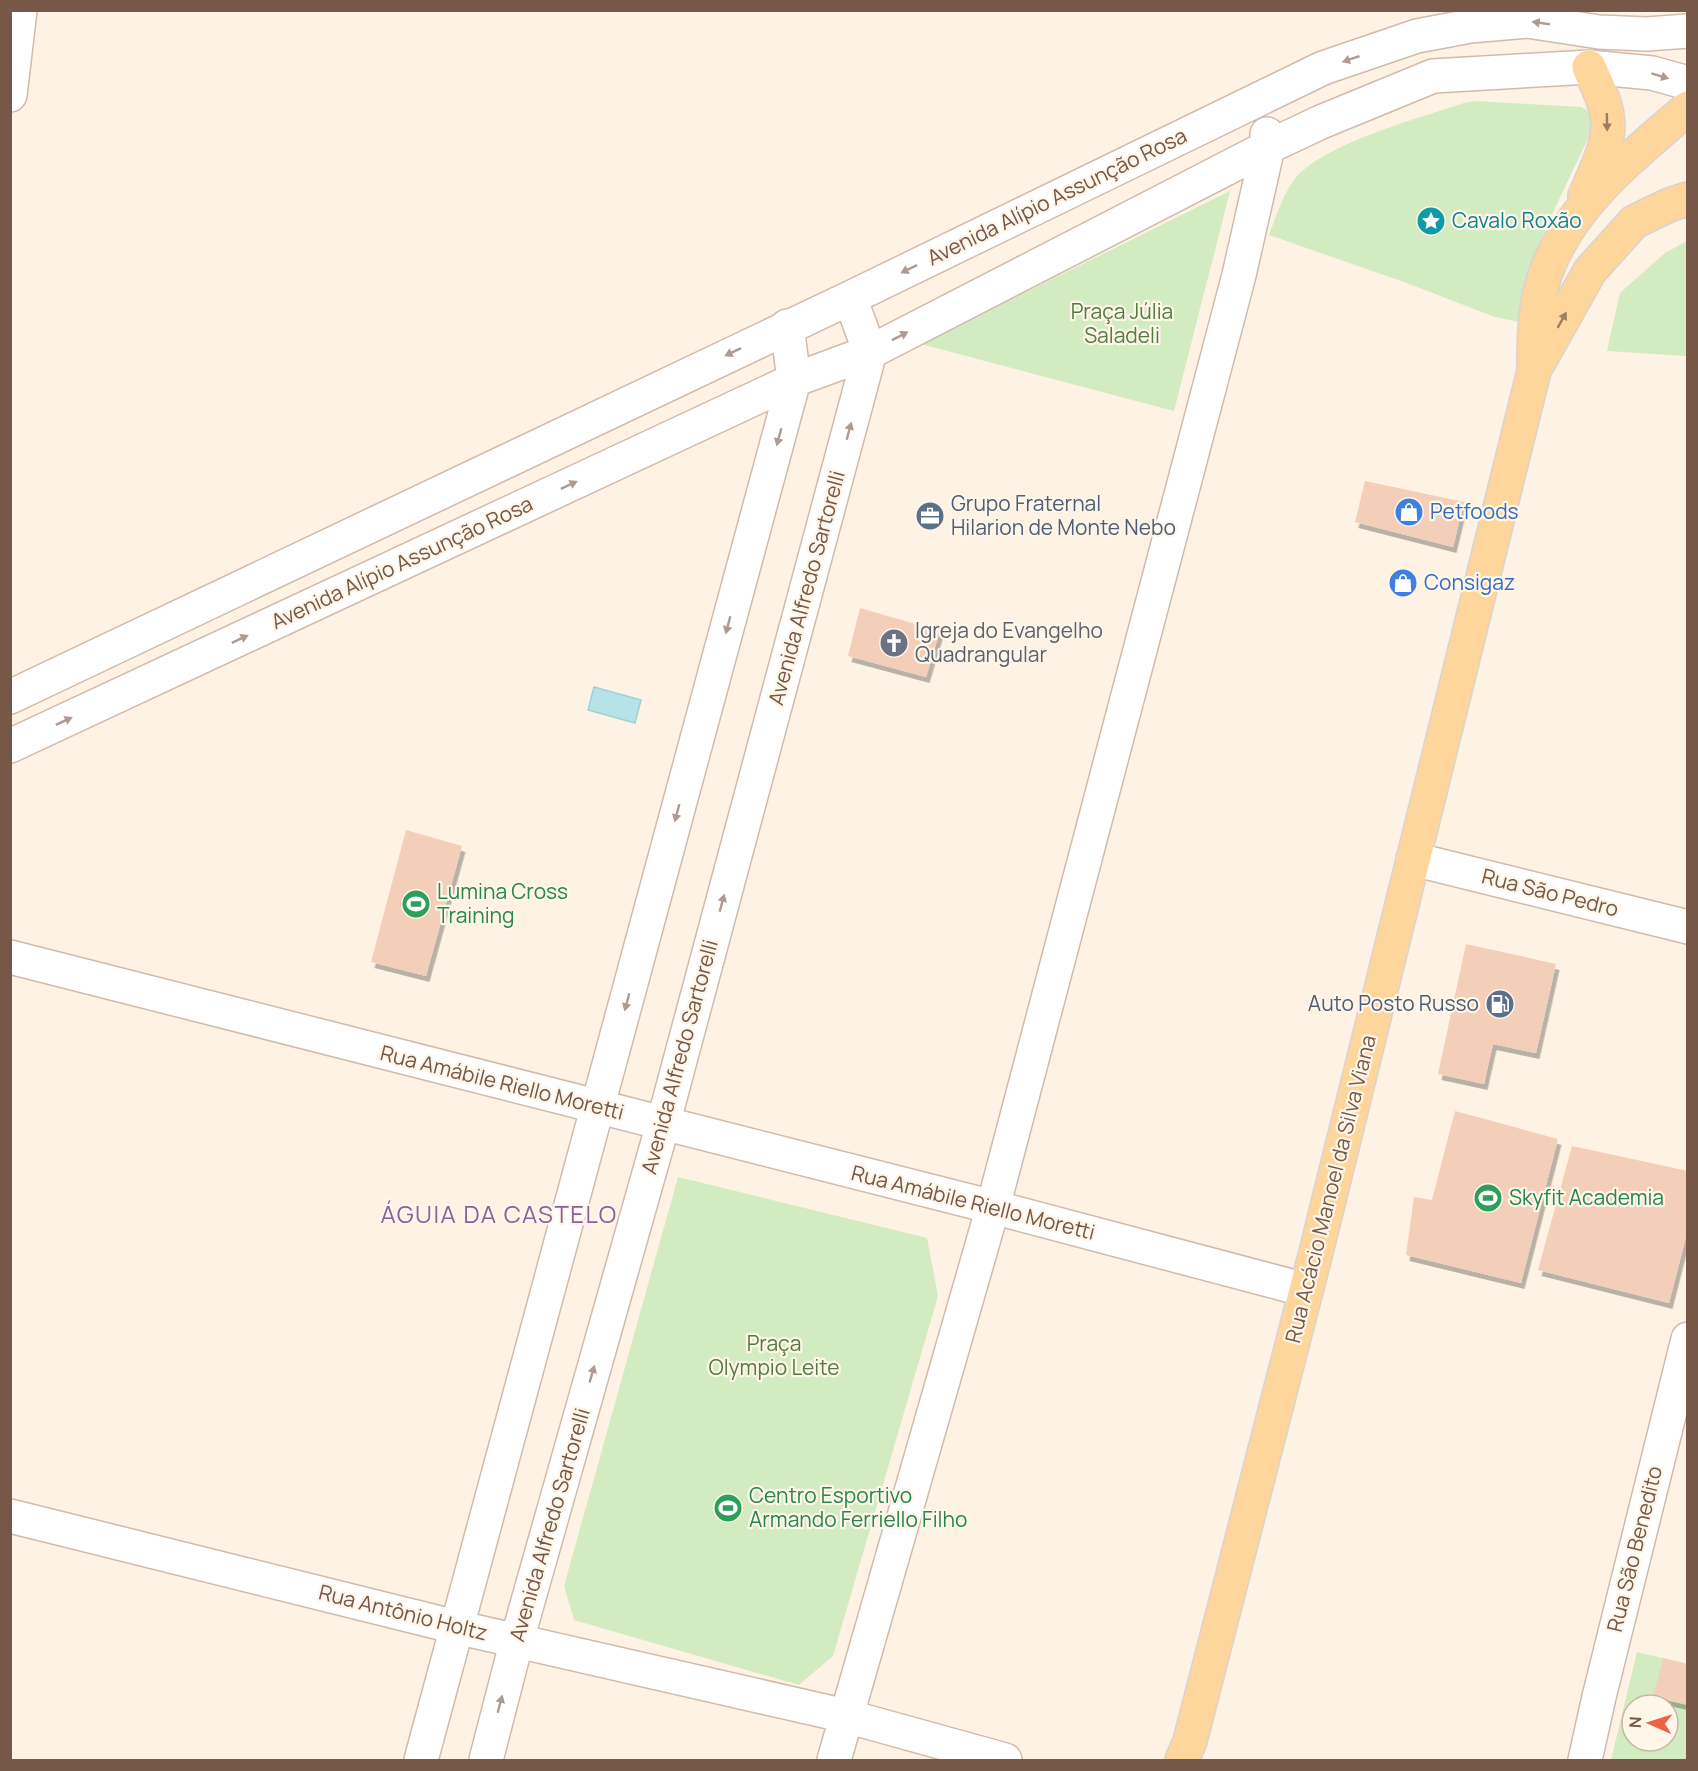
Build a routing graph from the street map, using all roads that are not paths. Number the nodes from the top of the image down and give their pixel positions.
1 (20, 10) edge
2 (1688, 31) edge
3 (1589, 67) junction
4 (1688, 83) edge
5 (10, 95) edge
6 (1264, 97) junction
7 (1688, 108) edge
8 (1268, 147) junction
9 (1688, 199) edge
10 (1577, 215) junction
11 (850, 298) junction
12 (787, 326) junction
13 (870, 352) junction
14 (1534, 371) junction
15 (795, 380) junction
16 (10, 697) edge
17 (10, 746) edge
18 (1413, 859) junction
19 (1688, 927) edge
20 (10, 957) edge
21 (598, 1107) junction
22 (663, 1124) junction
23 (993, 1207) junction
24 (1306, 1290) junction
25 (1688, 1339) edge
26 (10, 1516) edge
27 (456, 1627) junction
28 (517, 1640) junction
29 (846, 1716) junction
30 (421, 1761) edge
31 (486, 1761) edge
32 (834, 1761) edge
33 (1005, 1761) edge
34 (1182, 1761) edge
35 (1585, 1761) edge

1 - 5 street
2 -> 6 street, Avenida Alípio Assunção Rosa
3 -> 4 street, Avenida Alípio Assunção Rosa
3 - 8 street, Avenida Alípio Assunção Rosa
3 -> 10 main road
6 - 8 street
6 -> 11 street, Avenida Alípio Assunção Rosa
7 - 10 main road
13 -> 8 street, Avenida Alípio Assunção Rosa
8 - 23 street
14 -> 9 main road
10 - 14 main road
11 - 12 street, Avenida Alípio Assunção Rosa
11 - 13 street
12 - 15 street
12 -> 16 street, Avenida Alípio Assunção Rosa
13 - 15 street, Avenida Alípio Assunção Rosa
22 -> 13 street, Avenida Alfredo Sartorelli
14 - 18 main road, Rua Acácio Manoel da Silva Viana
17 -> 15 street, Avenida Alípio Assunção Rosa
15 -> 21 street
18 - 19 street, Rua São Pedro
18 - 24 main road, Rua Acácio Manoel da Silva Viana
20 - 21 street, Rua Amábile Riello Moretti
21 - 22 street, Rua Amábile Riello Moretti
21 - 27 street
22 - 23 street, Rua Amábile Riello Moretti
28 -> 22 street, Avenida Alfredo Sartorelli
23 - 24 street, Rua Amábile Riello Moretti
23 - 29 street
24 - 34 main road, Rua Acácio Manoel da Silva Viana
25 - 35 street, Rua São Benedito
26 - 27 street, Rua Antônio Holtz
27 - 28 street, Rua Antônio Holtz
27 - 30 street
28 - 29 street, Rua Antônio Holtz
31 -> 28 street, Avenida Alfredo Sartorelli
29 - 32 street
29 - 33 street, Rua Antônio Holtz

